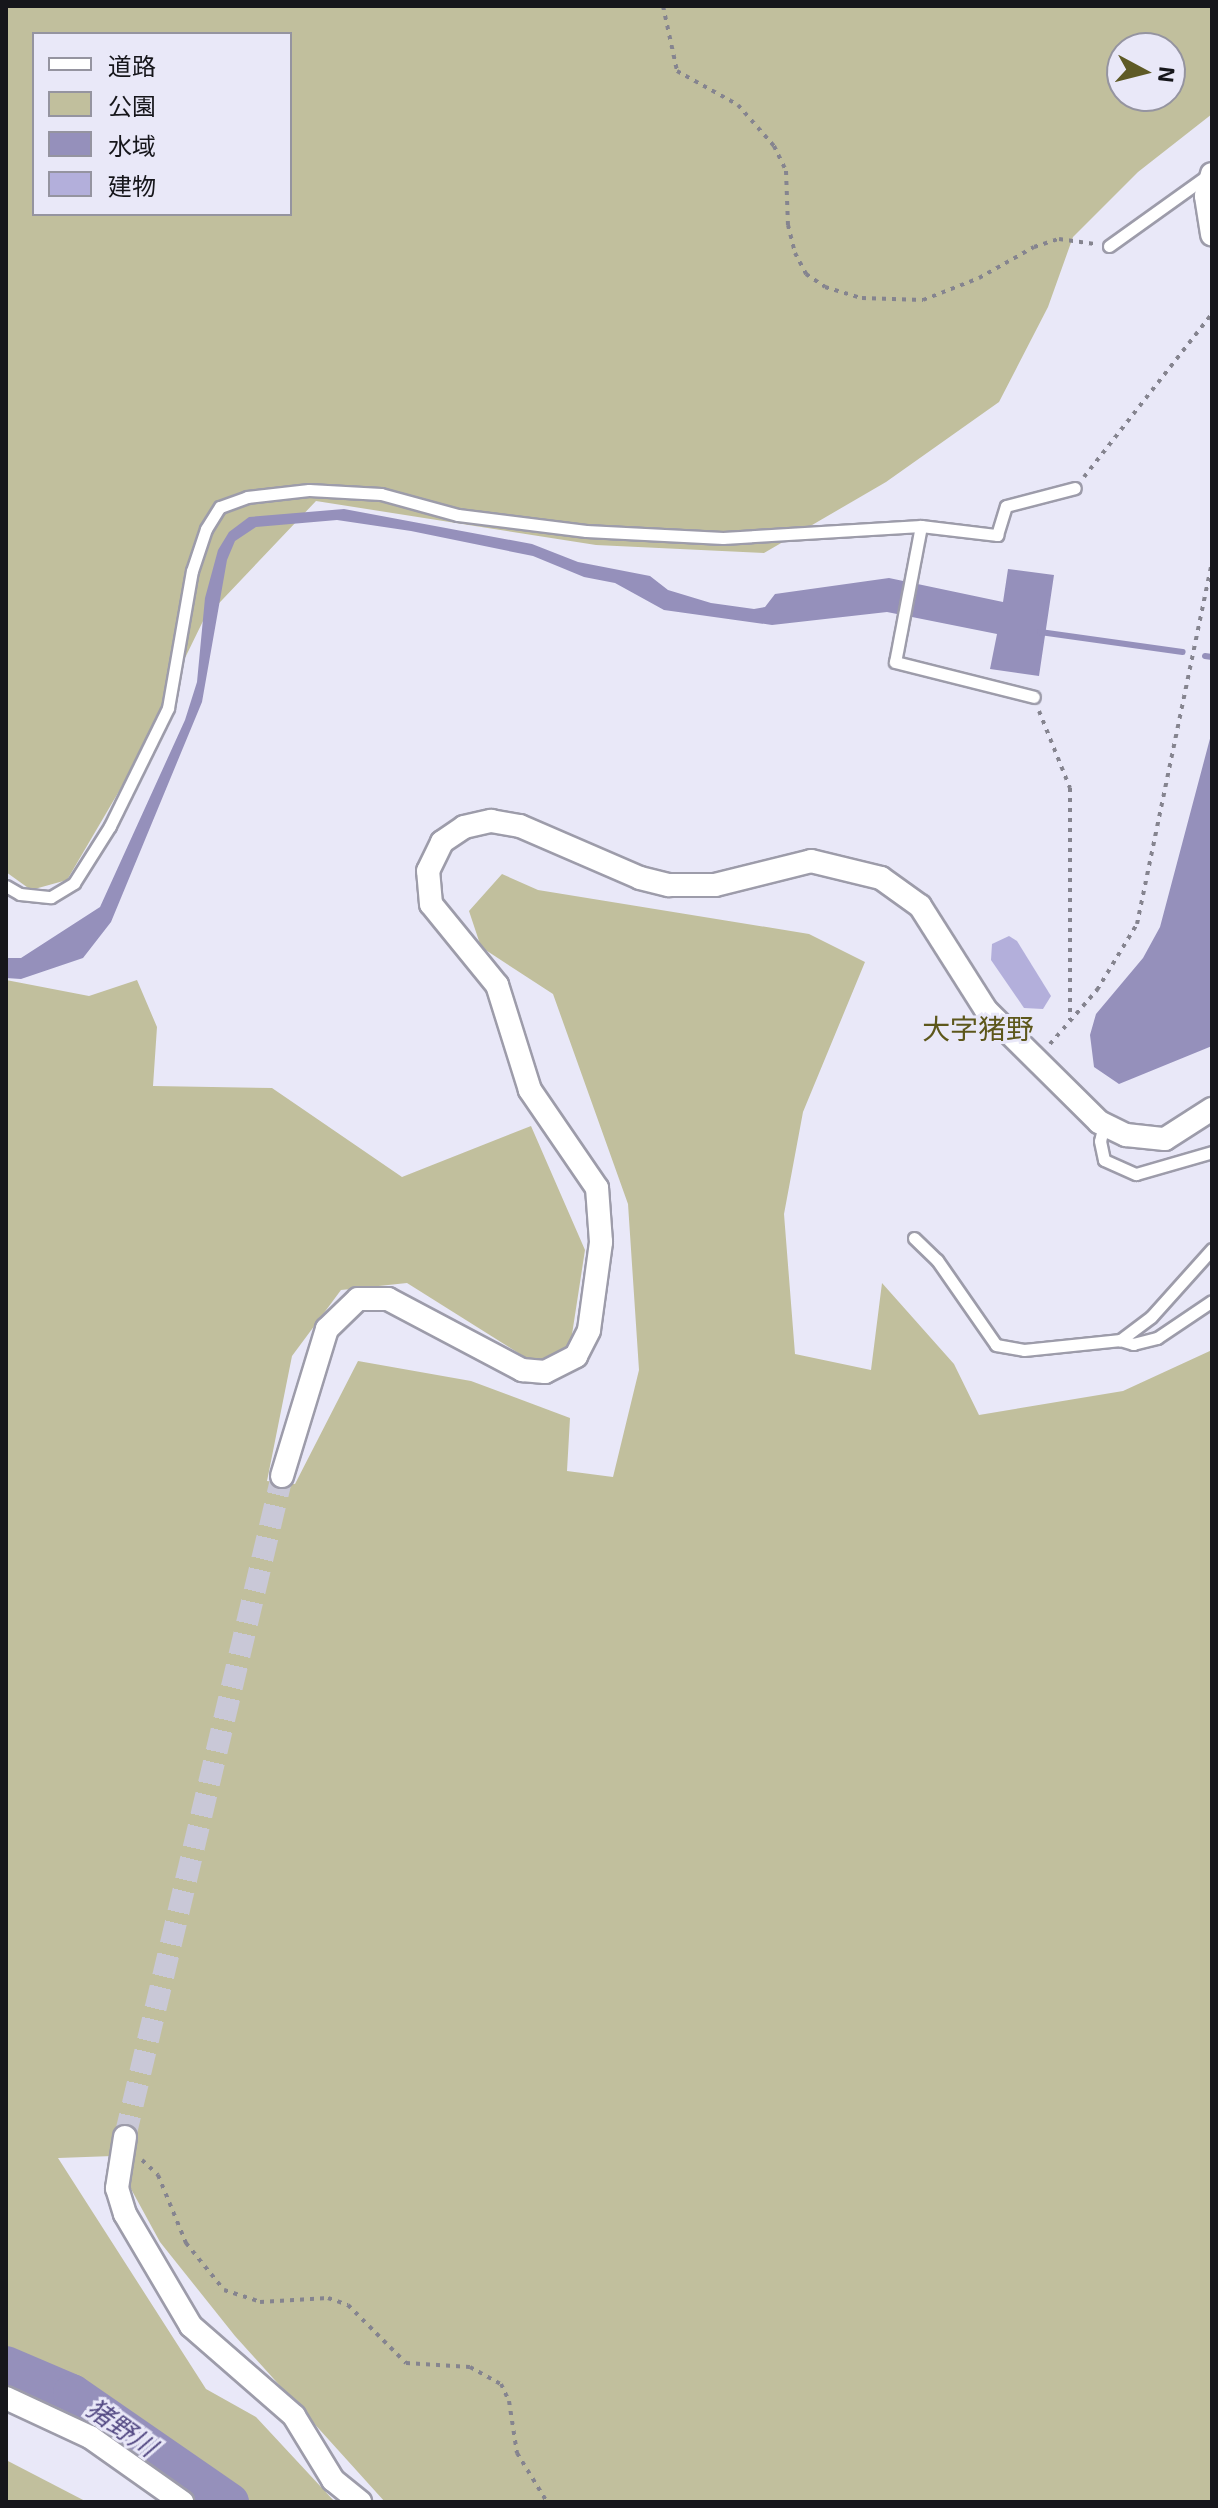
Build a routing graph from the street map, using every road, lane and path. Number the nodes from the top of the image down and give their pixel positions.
1 (663, 6) edge
2 (1212, 173) edge
3 (1212, 235) edge
4 (1109, 246) joint
5 (1212, 314) edge
6 (1075, 488) joint
7 (921, 526) junction
8 (1212, 563) edge
9 (1034, 697) joint
10 (6, 886) edge
11 (1070, 1022) junction
12 (1038, 1058) junction
13 (1212, 1109) edge
14 (1104, 1124) junction
15 (1212, 1152) edge
16 (914, 1238) dead end
17 (1212, 1249) edge
18 (1212, 1301) edge
19 (1120, 1340) junction
20 (282, 1476) tunnel mouth
21 (123, 2146) joint
22 (6, 2398) edge
23 (182, 2502) edge
24 (360, 2502) edge
25 (547, 2502) edge

1 - 4 path
2 - 3 street
2 - 4 lane
5 - 6 path
6 - 7 lane
7 - 9 lane
7 - 10 lane
8 - 11 path
9 - 11 path
11 - 12 path
12 - 14 street
12 - 20 street
13 - 14 street
14 - 15 lane
16 - 19 lane
17 - 19 lane
18 - 19 lane
21 - 24 street
21 - 25 path
22 - 23 street

